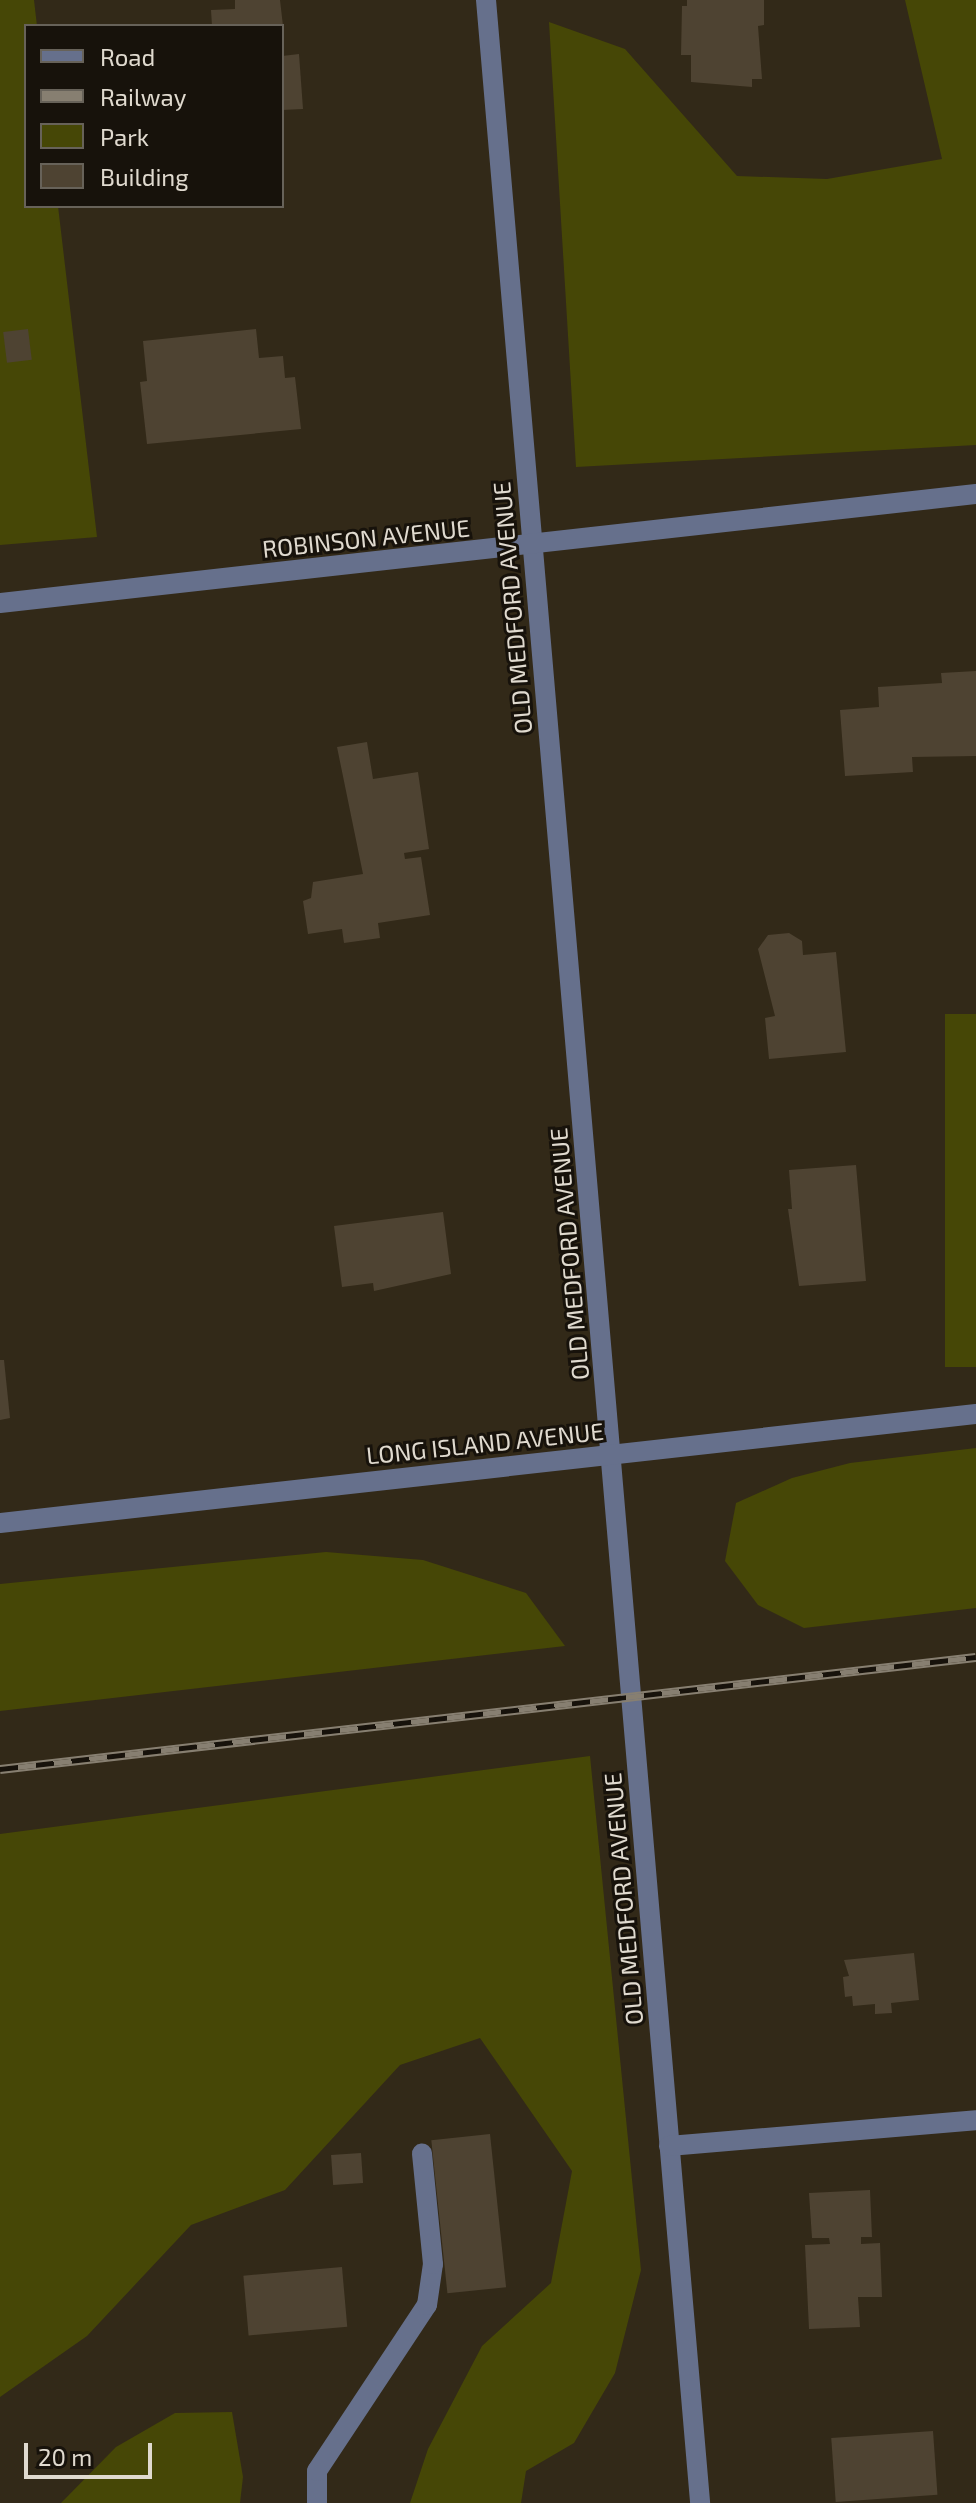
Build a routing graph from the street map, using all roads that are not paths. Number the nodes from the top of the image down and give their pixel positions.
1 (486, 0) edge
2 (976, 494) edge
3 (532, 547) junction
4 (0, 603) edge
5 (976, 1414) edge
6 (613, 1455) junction
7 (0, 1523) edge
8 (976, 2120) edge
9 (669, 2146) junction
10 (422, 2154) dead end
11 (317, 2503) edge
12 (700, 2503) edge

1 - 3 street, OLD MEDFORD AVENUE
2 - 3 street, ROBINSON AVENUE
3 - 4 street, ROBINSON AVENUE
3 - 6 street, OLD MEDFORD AVENUE
5 - 6 street, LONG ISLAND AVENUE
6 - 7 street, LONG ISLAND AVENUE
6 - 9 street, OLD MEDFORD AVENUE
8 - 9 street
9 - 12 street, OLD MEDFORD AVENUE
10 - 11 street

